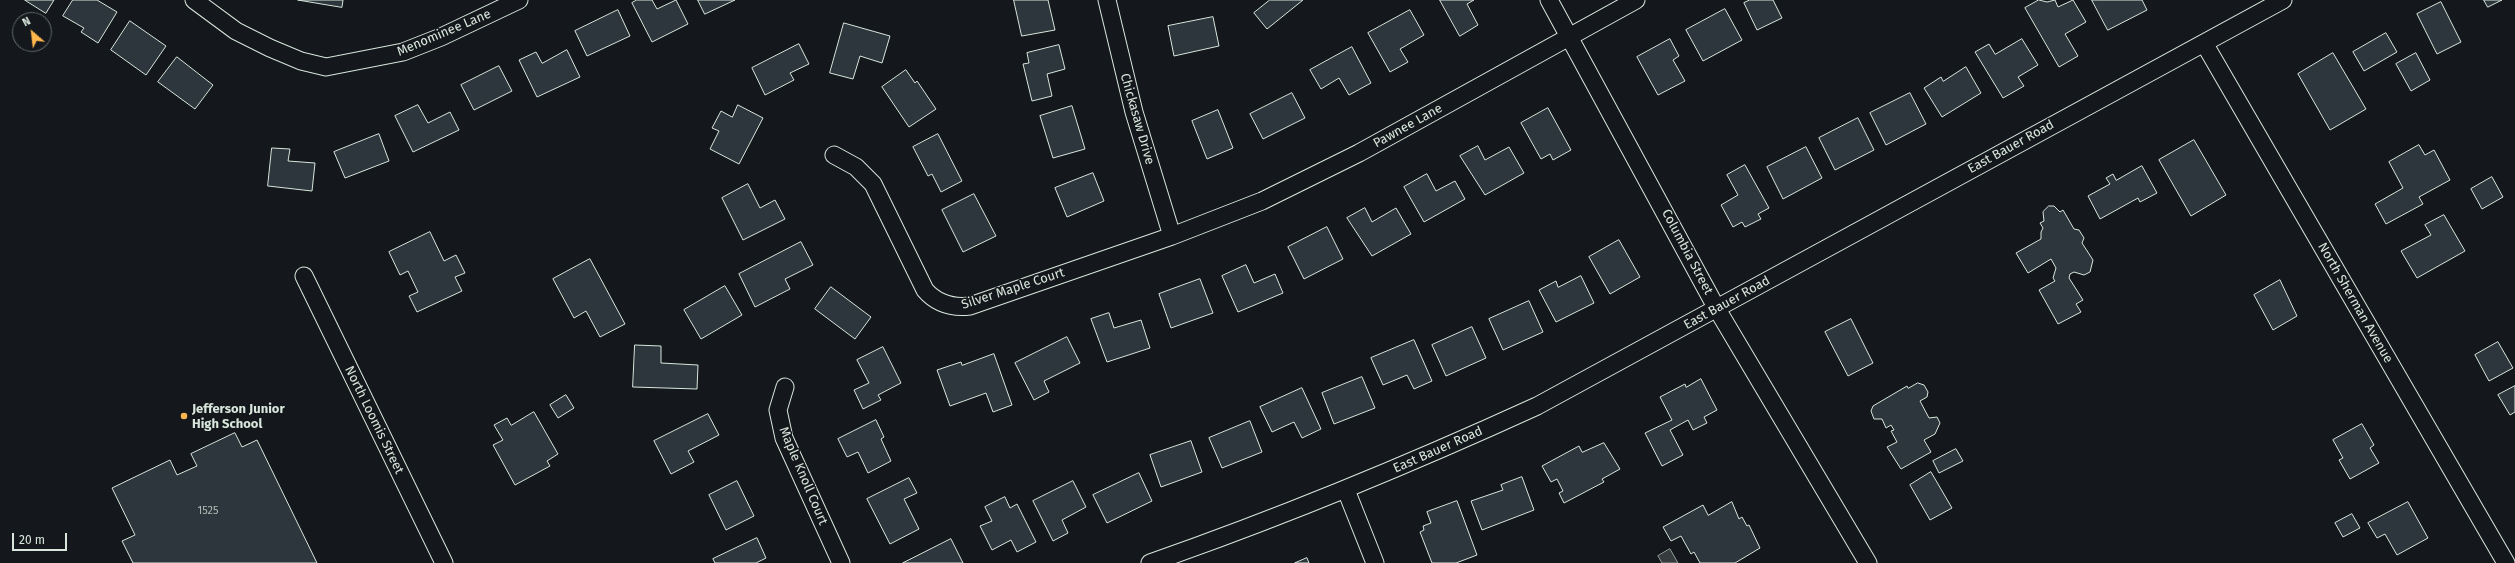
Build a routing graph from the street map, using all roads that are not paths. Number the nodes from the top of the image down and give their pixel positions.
1 (194, 0) edge
2 (519, 0) edge
3 (1107, 0) edge
4 (1549, 0) edge
5 (1636, 0) edge
6 (2283, 0) edge
7 (1569, 37) junction
8 (2204, 43) junction
9 (834, 156) dead end
10 (1172, 236) junction
11 (304, 276) dead end
12 (1717, 309) junction
13 (785, 387) dead end
14 (1346, 490) junction
15 (444, 563) edge
16 (841, 563) edge
17 (1150, 563) edge
18 (1376, 563) edge
19 (1868, 563) edge
20 (2506, 563) edge

1 - 2 street, Menominee Lane
3 - 10 street, Chickasaw Drive
4 - 7 street, Columbia Street
5 - 7 street, Pawnee Lane
6 - 8 street, East Bauer Road
7 - 10 street, Pawnee Lane
7 - 12 street, Columbia Street
8 - 12 street, East Bauer Road
8 - 20 street, North Sherman Avenue
9 - 10 street, Silver Maple Court
11 - 15 street, North Loomis Street
12 - 14 street, East Bauer Road
12 - 19 street, Columbia Street
13 - 16 street, Maple Knoll Court
14 - 17 street, East Bauer Road
14 - 18 street

